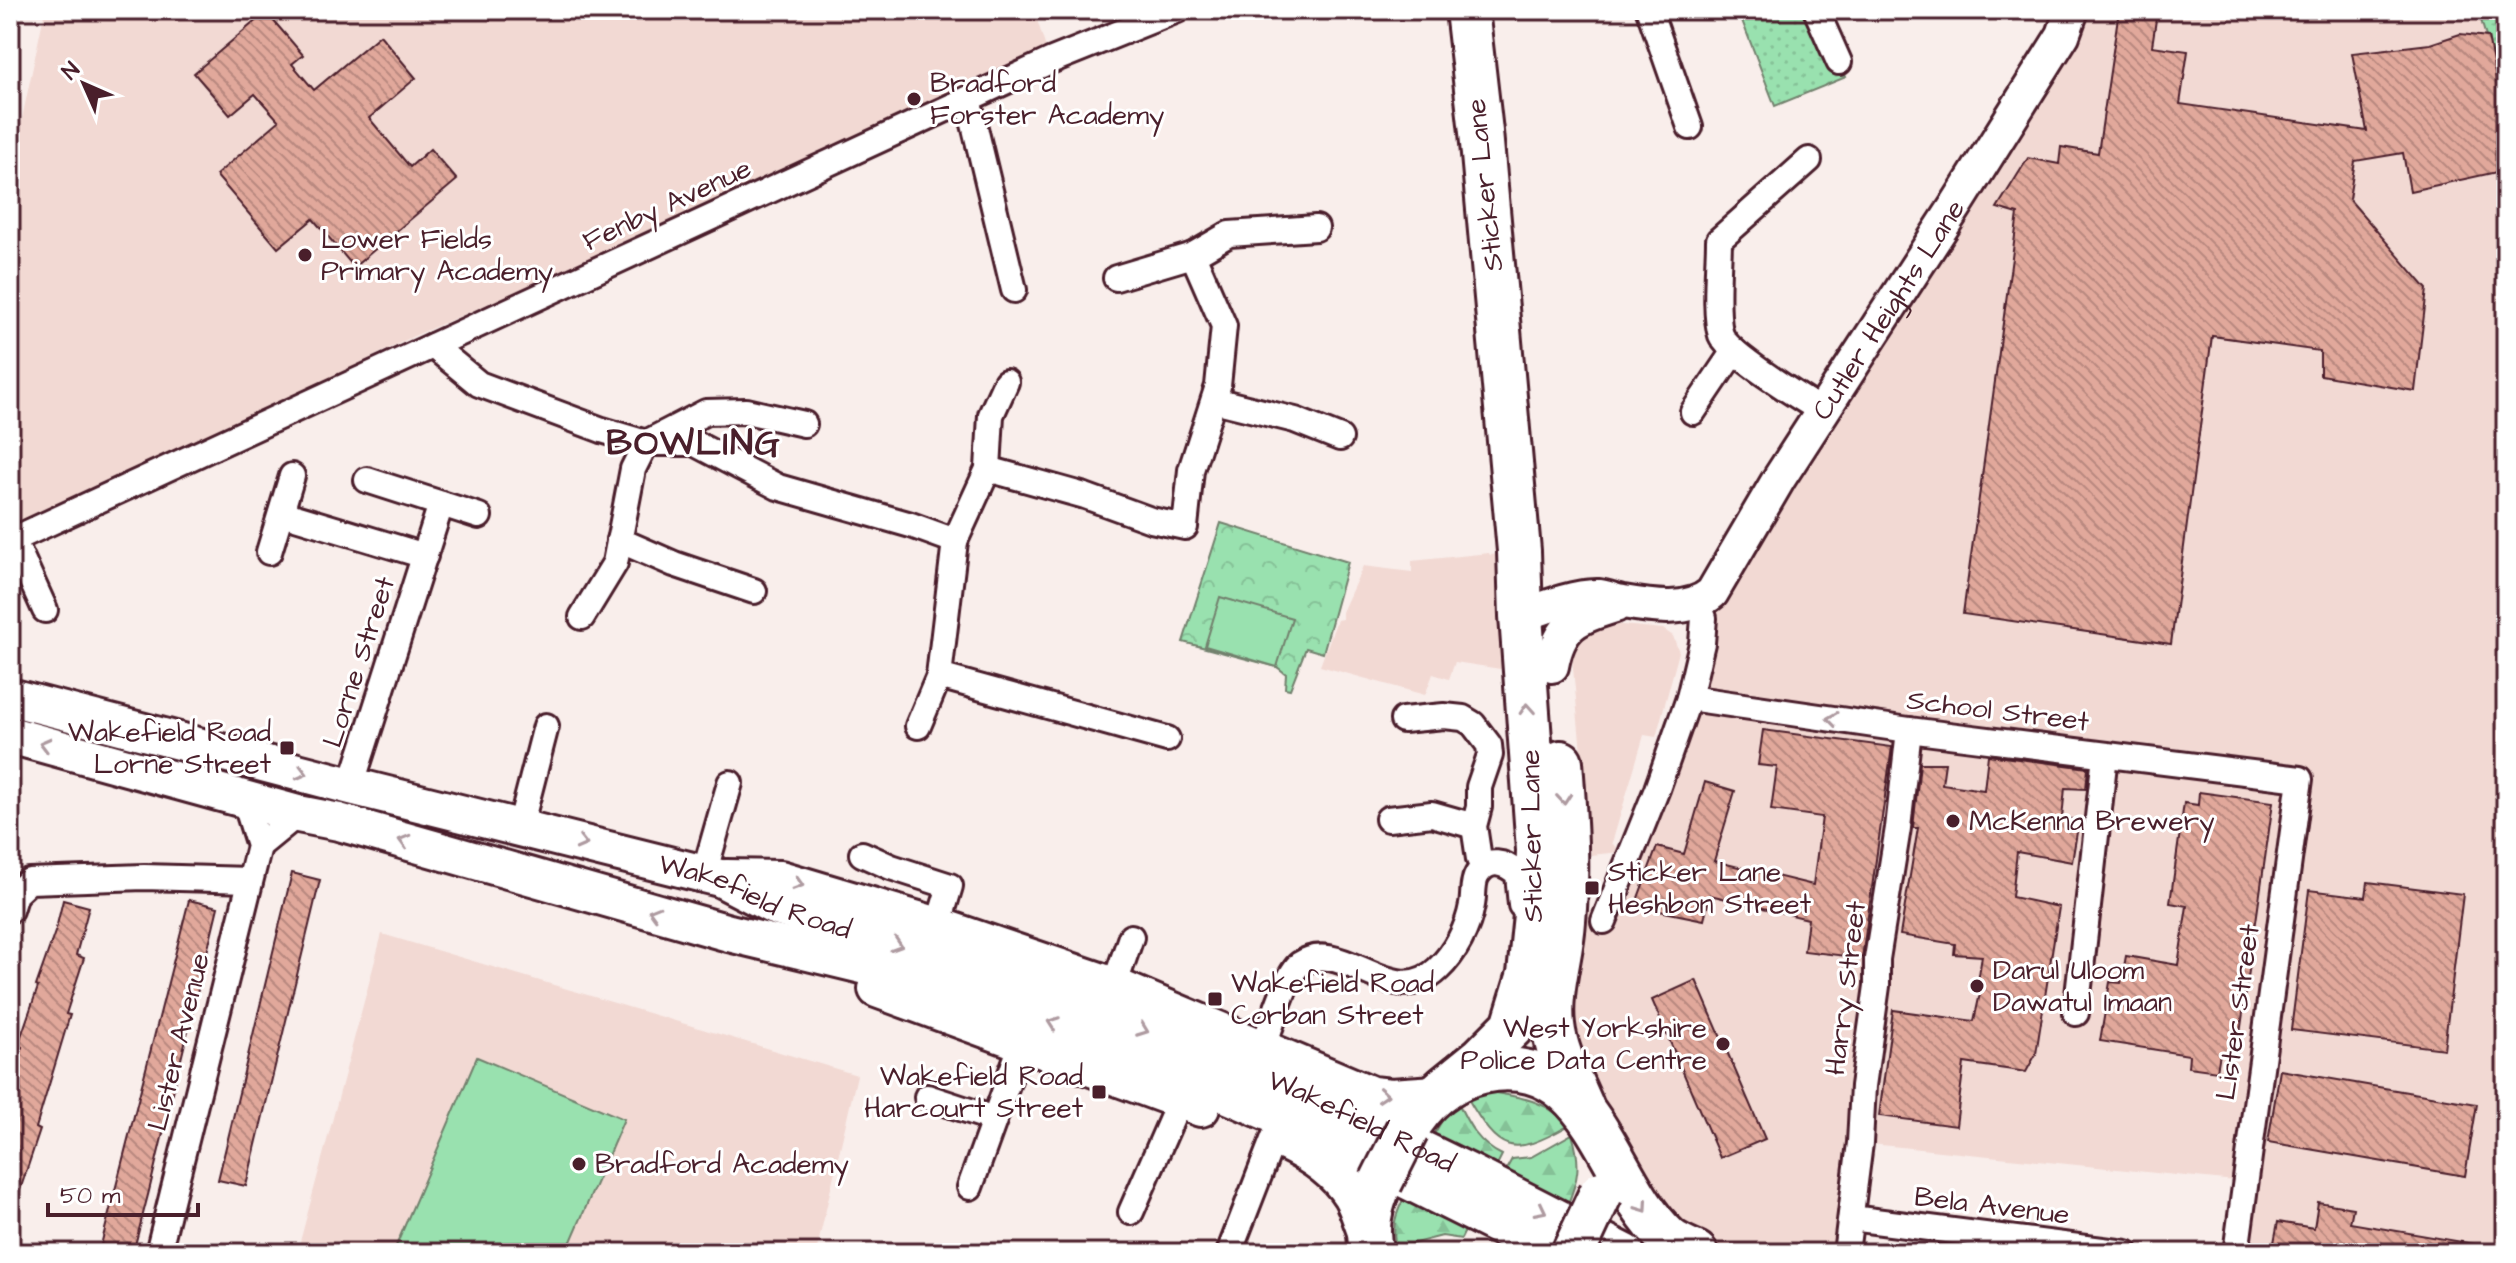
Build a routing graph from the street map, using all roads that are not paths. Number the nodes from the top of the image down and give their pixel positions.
1 (1177, 10) edge
2 (1467, 10) edge
3 (1649, 10) edge
4 (1816, 10) edge
5 (2072, 10) edge
6 (1839, 62) dead end
7 (968, 99) junction
8 (1690, 127) dead end
9 (1809, 160) dead end
10 (1316, 228) dead end
11 (1193, 255) junction
12 (1116, 278) dead end
13 (1014, 290) dead end
14 (433, 346) junction
15 (1734, 351) junction
16 (1006, 382) dead end
17 (1214, 400) junction
18 (1821, 411) junction
19 (1693, 412) dead end
20 (804, 424) dead end
21 (1340, 438) dead end
22 (646, 443) junction
23 (988, 469) junction
24 (292, 476) dead end
25 (367, 480) dead end
26 (441, 504) junction
27 (282, 513) junction
28 (479, 516) dead end
29 (11, 540) edge
30 (619, 540) junction
31 (955, 541) junction
32 (269, 552) dead end
33 (425, 556) junction
34 (754, 591) dead end
35 (1625, 603) junction
36 (1698, 603) junction
37 (45, 610) dead end
38 (1530, 613) junction
39 (582, 617) dead end
40 (1552, 666) junction
41 (939, 676) junction
42 (10, 697) edge
43 (1689, 698) junction
44 (1403, 720) dead end
45 (546, 726) dead end
46 (918, 726) dead end
47 (1909, 730) junction
48 (10, 735) edge
49 (1167, 739) dead end
50 (2105, 755) junction
51 (2300, 779) joint
52 (730, 783) dead end
53 (351, 786) junction
54 (244, 798) junction
55 (298, 814) junction
56 (1388, 819) dead end
57 (1474, 826) junction
58 (520, 827) junction
59 (259, 846) junction
60 (862, 854) dead end
61 (1483, 867) junction
62 (712, 876) junction
63 (250, 880) junction
64 (10, 910) edge
65 (1604, 921) dead end
66 (938, 926) junction
67 (729, 933) junction
68 (1131, 937) dead end
69 (1529, 974) junction
70 (1114, 986) junction
71 (2076, 1013) dead end
72 (1022, 1043) junction
73 (1263, 1048) junction
74 (1440, 1091) junction
75 (928, 1094) dead end
76 (1180, 1100) junction
77 (1582, 1106) junction
78 (994, 1119) junction
79 (1274, 1137) junction
80 (1607, 1146) junction
81 (970, 1187) dead end
82 (1131, 1212) dead end
83 (1851, 1218) junction
84 (1370, 1245) edge
85 (158, 1253) edge
86 (1229, 1253) edge
87 (1553, 1253) edge
88 (1573, 1253) edge
89 (1626, 1253) edge
90 (1696, 1253) edge
91 (1846, 1253) edge
92 (2126, 1253) edge
93 (2236, 1253) edge

1 - 7 street, Fenby Avenue
2 - 38 highway, Sticker Lane
3 - 8 street
4 - 6 street
5 - 18 street, Cutler Heights Lane
7 - 13 street
7 - 14 street, Fenby Avenue
9 - 15 street
10 - 11 street
11 - 12 street
11 - 17 street
14 - 22 street
14 - 29 street, Fenby Avenue
15 - 18 street
15 - 19 street
16 - 23 street
17 - 21 street
17 - 23 street
18 - 36 street, Cutler Heights Lane
20 - 22 street
22 - 30 street
22 - 31 street
23 - 31 street
24 - 27 street
25 - 26 street
26 - 28 street
26 - 33 street, Lorne Street
27 - 32 street
27 - 33 street, Lorne Street
29 - 37 street
30 - 34 street
30 - 39 street
31 - 41 street
33 - 53 street, Lorne Street
35 - 36 street
35 - 38 street
35 - 40 street
36 - 43 street
38 - 40 highway, Sticker Lane
69 -> 38 highway, Sticker Lane
40 -> 77 highway, Sticker Lane
41 - 46 street
41 - 49 street
42 -> 53 main road, Wakefield Road
47 -> 43 street, School Street
43 - 65 street
44 - 57 street
45 - 58 street
47 - 50 street, School Street
47 - 83 street, Harry Street
54 -> 48 main road, Wakefield Road
50 - 51 street, School Street
50 - 71 street
51 - 93 street, Lister Street
52 - 62 street
53 - 58 main road, Wakefield Road
54 - 55 main road, Wakefield Road
54 - 59 street
55 - 59 street
67 -> 55 main road, Wakefield Road
56 - 57 street
57 - 61 street
58 -> 62 main road, Wakefield Road
59 - 63 street, Lister Avenue
60 - 66 street
61 - 69 street
61 - 73 street
62 -> 66 main road
62 -> 89 main road, Wakefield Road
63 - 64 street
63 - 85 street, Lister Avenue
66 - 70 main road
67 - 72 main road
87 -> 67 main road, Wakefield Road
68 - 70 street
69 - 74 highway, Sticker Lane
70 - 73 main road
72 - 76 main road
72 - 78 street
73 -> 74 main road
74 - 77 highway
74 - 84 highway, Sticker Lane, bridge
75 - 78 street
76 - 79 main road
76 - 82 street
77 - 80 highway
78 - 81 street
79 - 84 main road
79 - 86 street
80 - 88 highway, bridge
80 -> 90 highway
83 - 91 street, Harry Street
83 - 92 street, Bela Avenue

